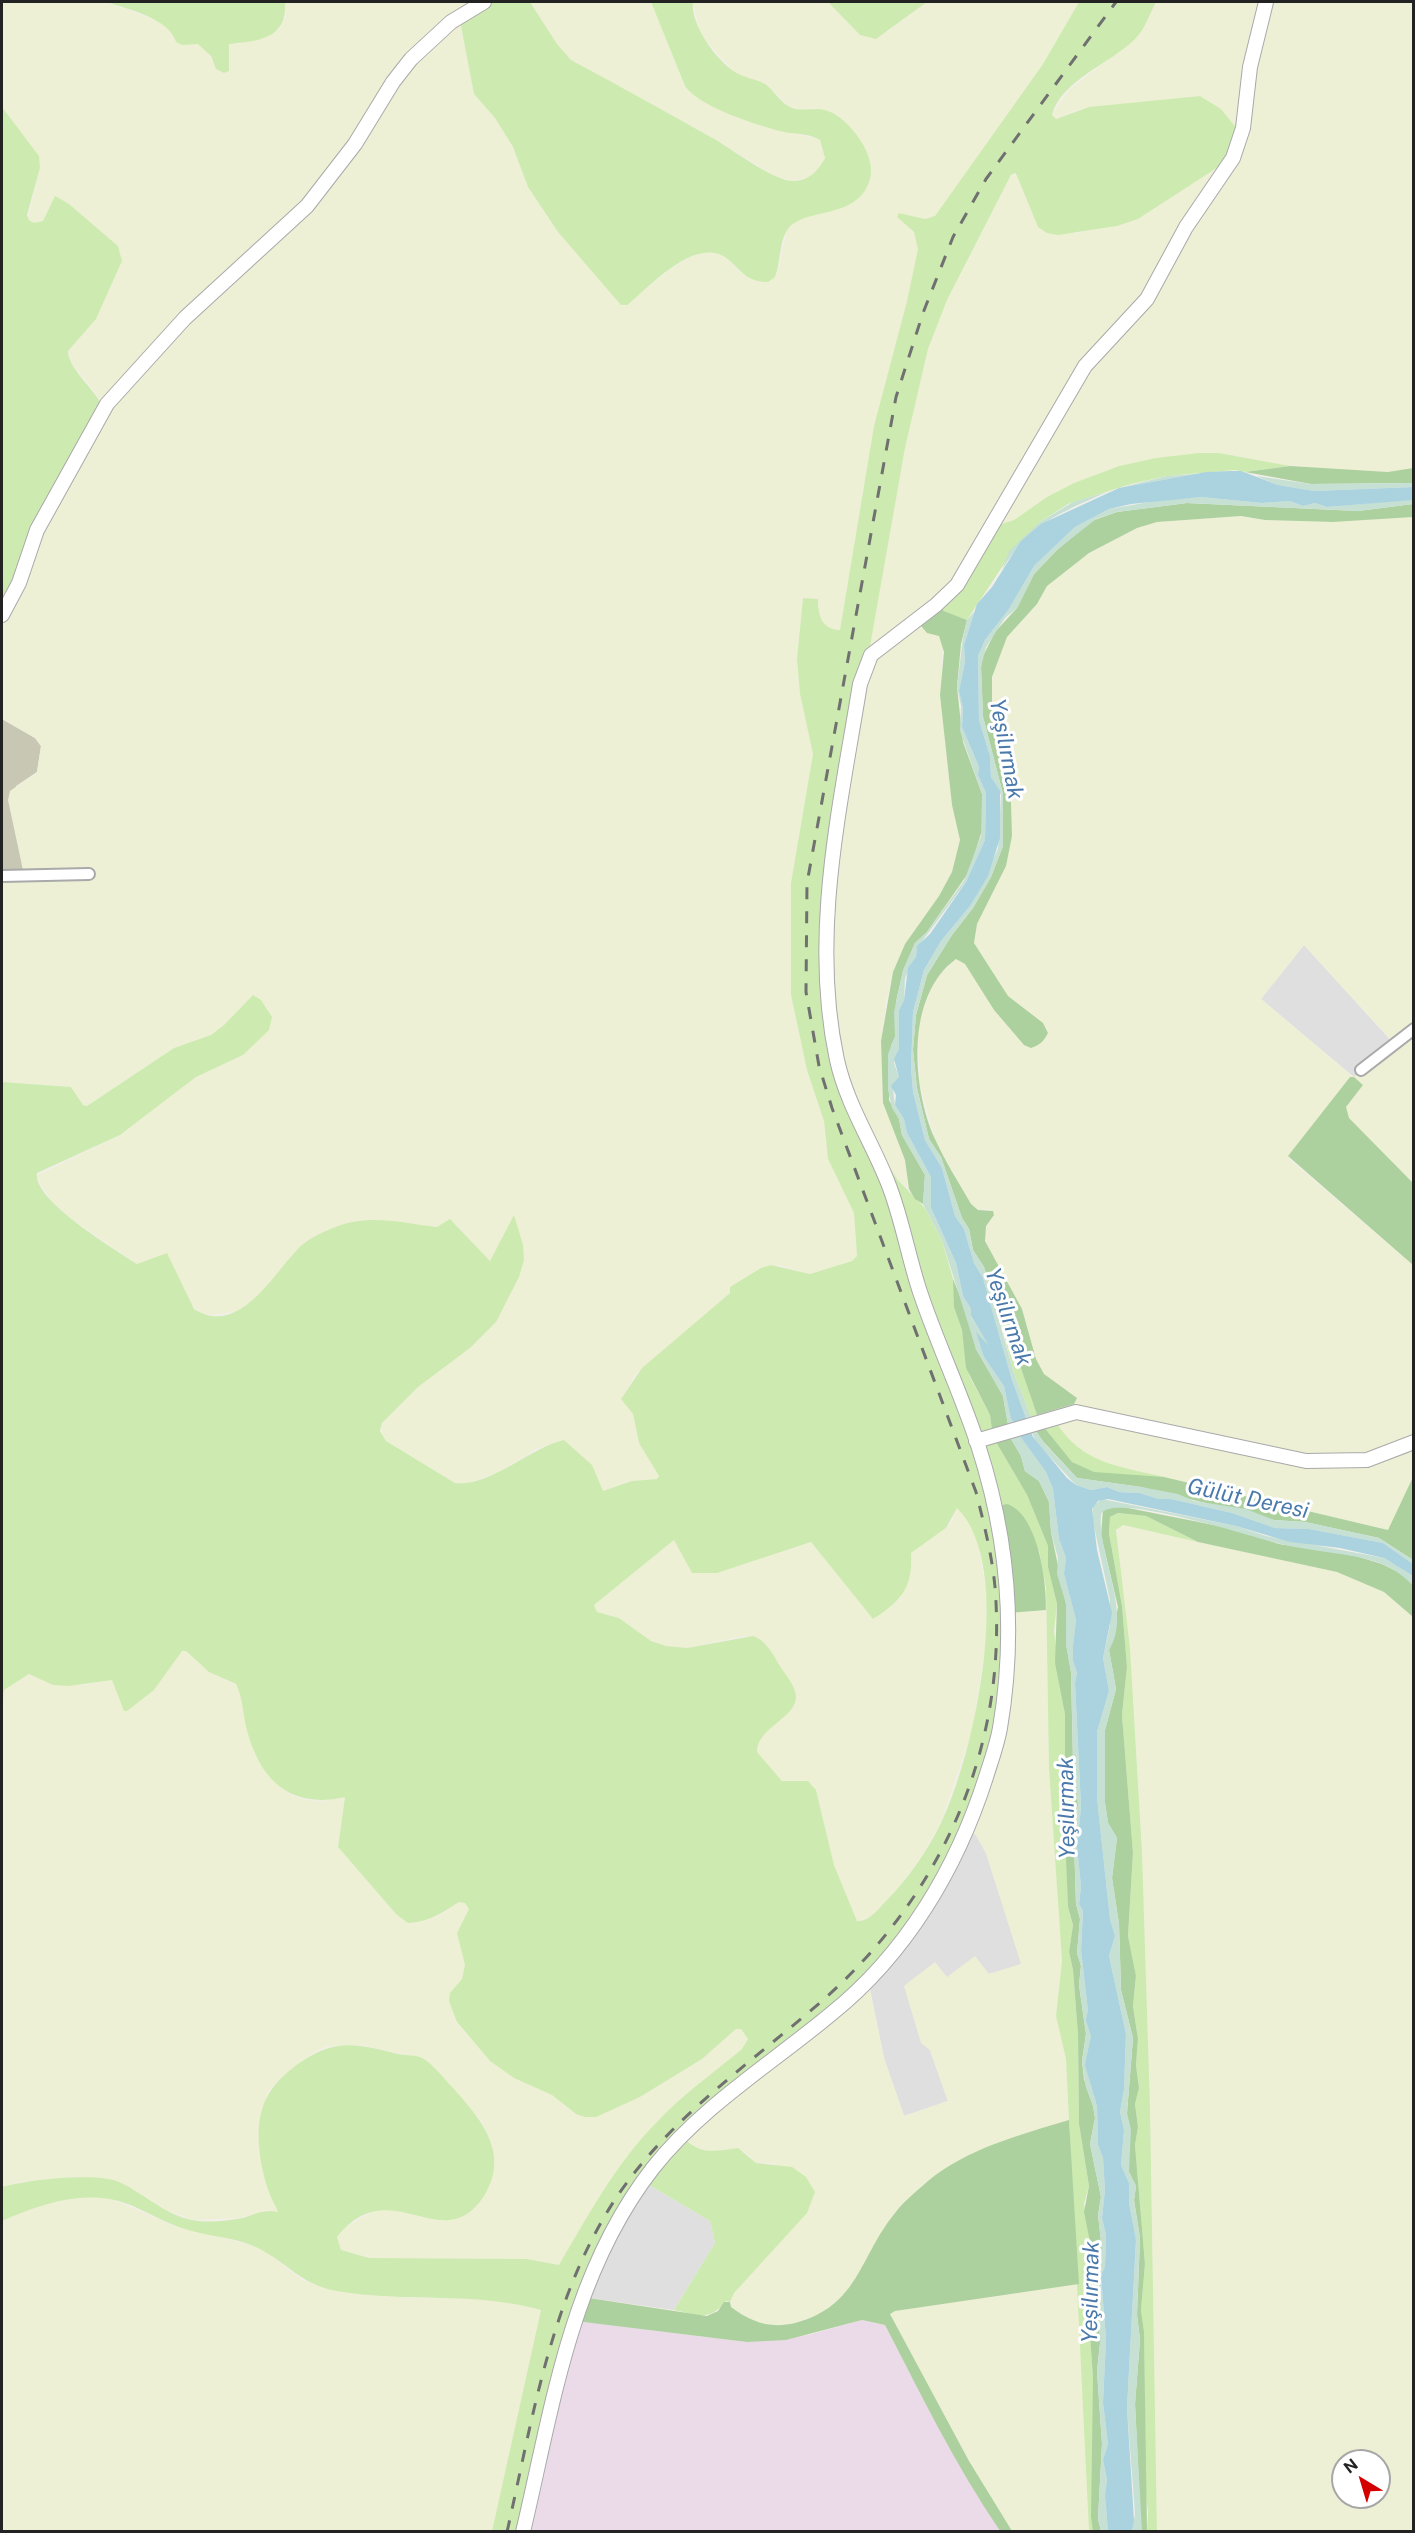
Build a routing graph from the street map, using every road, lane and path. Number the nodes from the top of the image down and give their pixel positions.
1 (484, 2) edge
2 (1266, 2) edge
3 (2, 615) edge
4 (89, 874) dead end
5 (2, 876) edge
6 (1413, 1029) edge
7 (1361, 1070) dead end
8 (982, 1439) junction
9 (1413, 1442) edge
10 (524, 2532) edge

1 - 3 street
2 - 8 street
4 - 5 street
6 - 7 street
8 - 9 street
8 - 10 street

